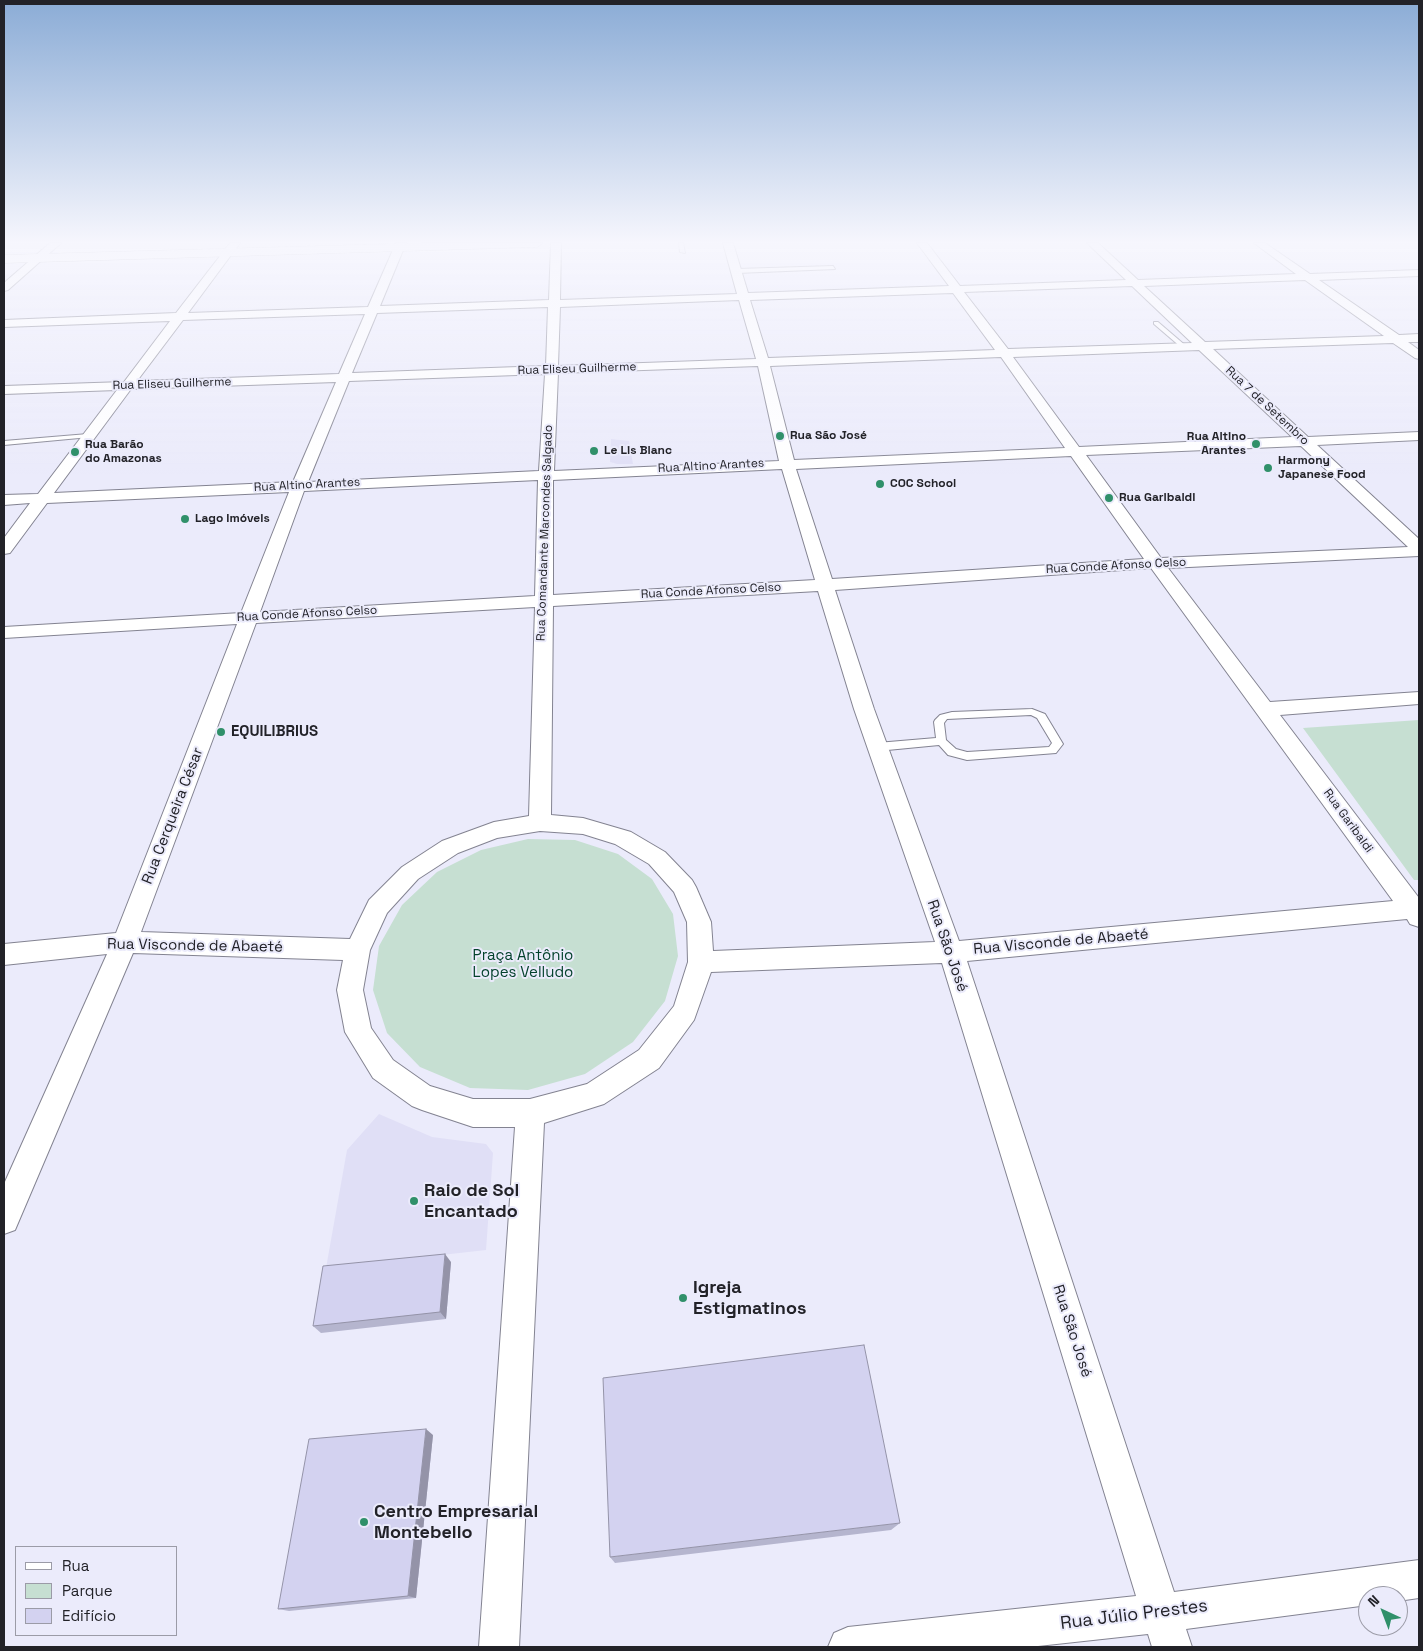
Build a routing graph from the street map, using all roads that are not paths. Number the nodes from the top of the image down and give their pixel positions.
1 (90, 320) edge
2 (176, 320) edge
3 (368, 320) edge
4 (554, 320) edge
5 (752, 320) edge
6 (980, 320) edge
7 (1175, 320) edge
8 (1369, 320) edge
9 (4, 323) edge
10 (1156, 323) dead end
11 (1419, 338) edge
12 (1396, 339) junction
13 (1203, 346) junction
14 (1184, 347) junction
15 (1004, 353) junction
16 (1419, 355) edge
17 (763, 362) junction
18 (552, 369) junction
19 (344, 377) junction
20 (125, 386) junction
21 (4, 390) edge
22 (88, 436) junction
23 (1419, 436) edge
24 (1305, 442) junction
25 (4, 443) edge
26 (1075, 450) junction
27 (787, 463) junction
28 (546, 474) junction
29 (299, 485) junction
30 (42, 498) junction
31 (4, 500) edge
32 (4, 549) edge
33 (1419, 550) edge
34 (1156, 564) junction
35 (825, 585) junction
36 (543, 601) junction
37 (249, 618) junction
38 (4, 632) edge
39 (1419, 698) edge
40 (1265, 709) junction
41 (941, 741) junction
42 (877, 746) junction
43 (540, 823) junction
44 (1417, 911) edge
45 (125, 942) junction
46 (357, 950) junction
47 (951, 952) junction
48 (4, 954) edge
49 (701, 962) junction
50 (530, 1113) junction
51 (4, 1219) edge
52 (1419, 1579) edge
53 (1167, 1630) edge
54 (499, 1647) edge
55 (848, 1647) edge

1 - 9 street
2 - 20 street
3 - 19 street, Rua Cerqueira César
4 - 18 street, Rua Comandante Marcondes Salgado
5 - 17 street, Rua São José
6 - 15 street, Rua Garibaldi
7 - 13 street, Rua 7 de Setembro
8 - 12 street
10 - 14 lane
11 - 12 street, Rua Eliseu Guilherme
12 - 13 street, Rua Eliseu Guilherme
12 - 16 street
13 - 14 street, Rua Eliseu Guilherme
13 - 24 street, Rua 7 de Setembro
14 - 15 street, Rua Eliseu Guilherme
15 - 17 street, Rua Eliseu Guilherme
15 - 26 street, Rua Garibaldi
17 - 18 street, Rua Eliseu Guilherme
17 - 27 street, Rua São José
18 - 19 street, Rua Eliseu Guilherme
18 - 28 street, Rua Comandante Marcondes Salgado
19 - 20 street, Rua Eliseu Guilherme
19 - 29 street, Rua Cerqueira César
20 - 21 street, Rua Eliseu Guilherme
20 - 22 street
22 - 25 lane
22 - 30 street
23 - 24 street, Rua Altino Arantes
24 - 26 street, Rua Altino Arantes
24 - 33 street, Rua 7 de Setembro
26 - 27 street, Rua Altino Arantes
26 - 34 street, Rua Garibaldi
27 - 28 street, Rua Altino Arantes
27 - 35 street, Rua São José
28 - 29 street, Rua Altino Arantes
28 - 36 street, Rua Comandante Marcondes Salgado
29 - 30 street, Rua Altino Arantes
29 - 37 street, Rua Cerqueira César
30 - 31 street, Rua Altino Arantes
30 - 32 street
33 - 34 street, Rua Conde Afonso Celso
34 - 35 street, Rua Conde Afonso Celso
34 - 40 street, Rua Garibaldi
35 - 36 street, Rua Conde Afonso Celso
35 - 42 street, Rua São José
36 - 37 street, Rua Conde Afonso Celso
36 - 43 street, Rua Comandante Marcondes Salgado
37 - 38 street, Rua Conde Afonso Celso
37 - 45 street, Rua Cerqueira César
39 - 40 street
40 - 44 street, Rua Garibaldi
41 - 41 lane
41 - 42 lane
42 - 47 street, Rua São José
43 - 46 street
43 - 49 street
44 - 47 street, Rua Visconde de Abaeté
45 - 46 street, Rua Visconde de Abaeté
45 - 48 street, Rua Visconde de Abaeté
45 - 51 street, Rua Cerqueira César
46 - 50 street
47 - 49 street, Rua Visconde de Abaeté
47 - 53 street, Rua São José
49 - 50 street
50 - 54 street
52 - 53 street, Rua Júlio Prestes
53 - 55 street, Rua Júlio Prestes

